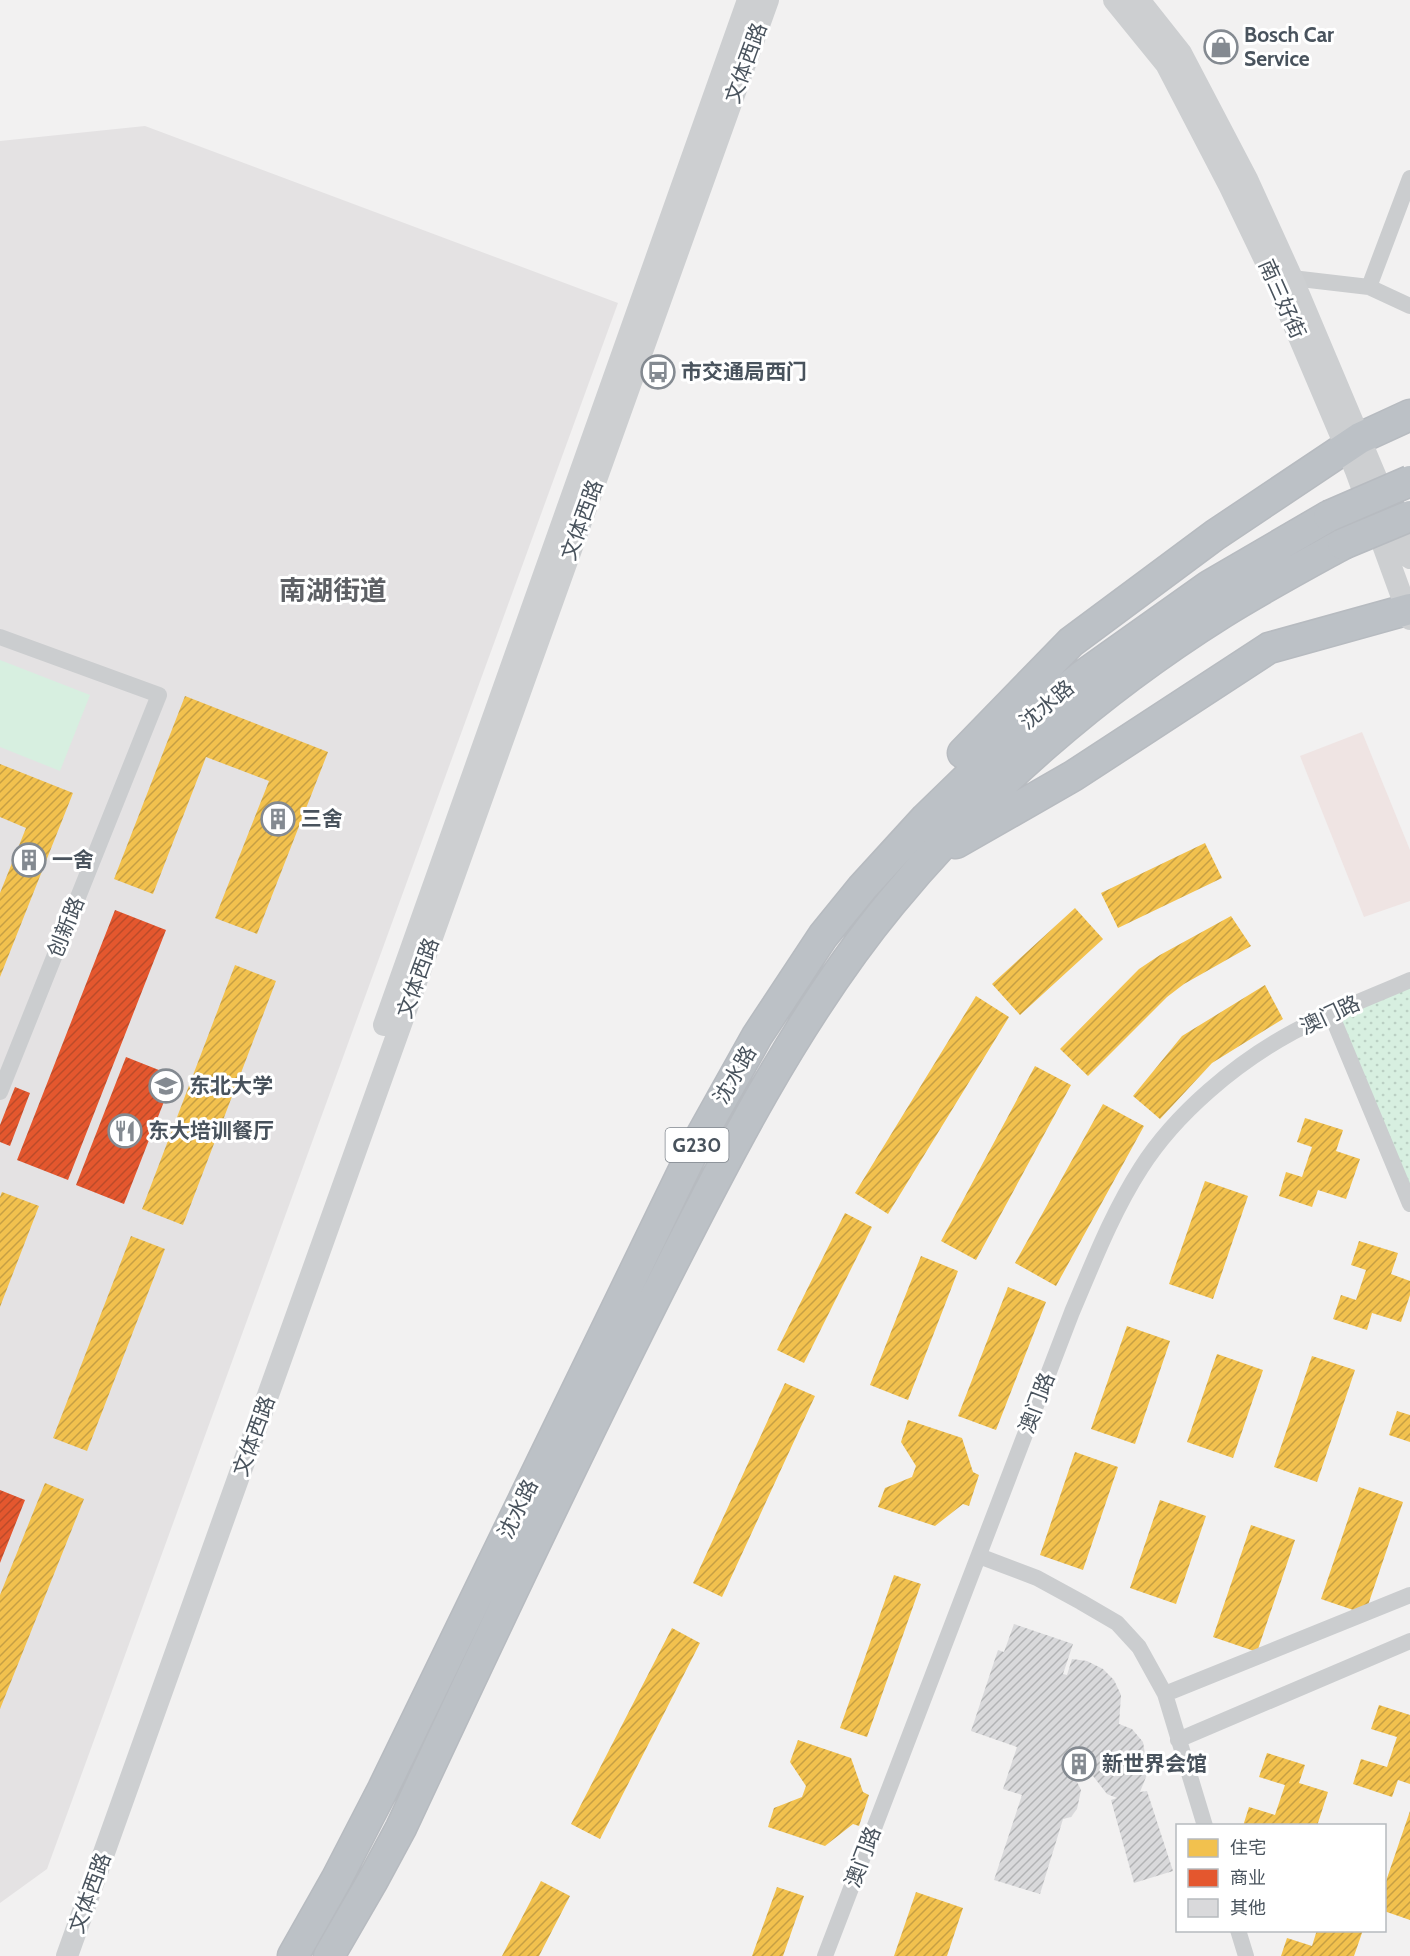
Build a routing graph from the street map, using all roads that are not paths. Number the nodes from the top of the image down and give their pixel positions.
1 (747, 0) edge
2 (768, 0) edge
3 (1114, 0) edge
4 (1140, 1) edge
5 (1410, 178) edge
6 (1292, 278) junction
7 (1370, 287) junction
8 (1410, 306) edge
9 (1410, 415) edge
10 (1353, 442) junction
11 (1410, 481) edge
12 (1410, 516) edge
13 (1410, 558) edge
14 (1409, 612) edge
15 (0, 637) edge
16 (932, 857) junction
17 (862, 888) junction
18 (1410, 980) edge
19 (1331, 1014) junction
20 (0, 1092) edge
21 (1410, 1204) edge
22 (979, 1556) junction
23 (1410, 1595) edge
24 (1410, 1641) edge
25 (1165, 1694) junction
26 (1178, 1740) junction
27 (1204, 1824) edge
28 (1239, 1932) edge
29 (55, 1956) edge
30 (67, 1956) edge
31 (293, 1956) edge
32 (329, 1956) edge
33 (825, 1956) edge
34 (1246, 1956) edge

1 - 29 street, 文体西路
2 - 30 street, 文体西路
3 - 10 street, 南三好街
4 - 6 street
5 - 7 street
6 - 7 street
6 - 10 street
7 - 8 street
9 - 10 highway
10 - 13 street
10 - 14 street, 南三好街
10 - 17 highway
11 - 17 highway, 沈水路 / G230, bridge
12 - 16 highway, 沈水路 / G230, bridge
14 - 16 highway
15 - 20 street, 创新路
16 - 32 highway, 沈水路 / G230
17 - 31 highway, 沈水路 / G230
18 - 19 street, 澳门路
19 - 21 street
19 - 22 street, 澳门路
22 - 25 street
22 - 33 street, 澳门路
23 - 25 street
24 - 26 street
25 - 26 street
26 - 27 street
28 - 34 street

